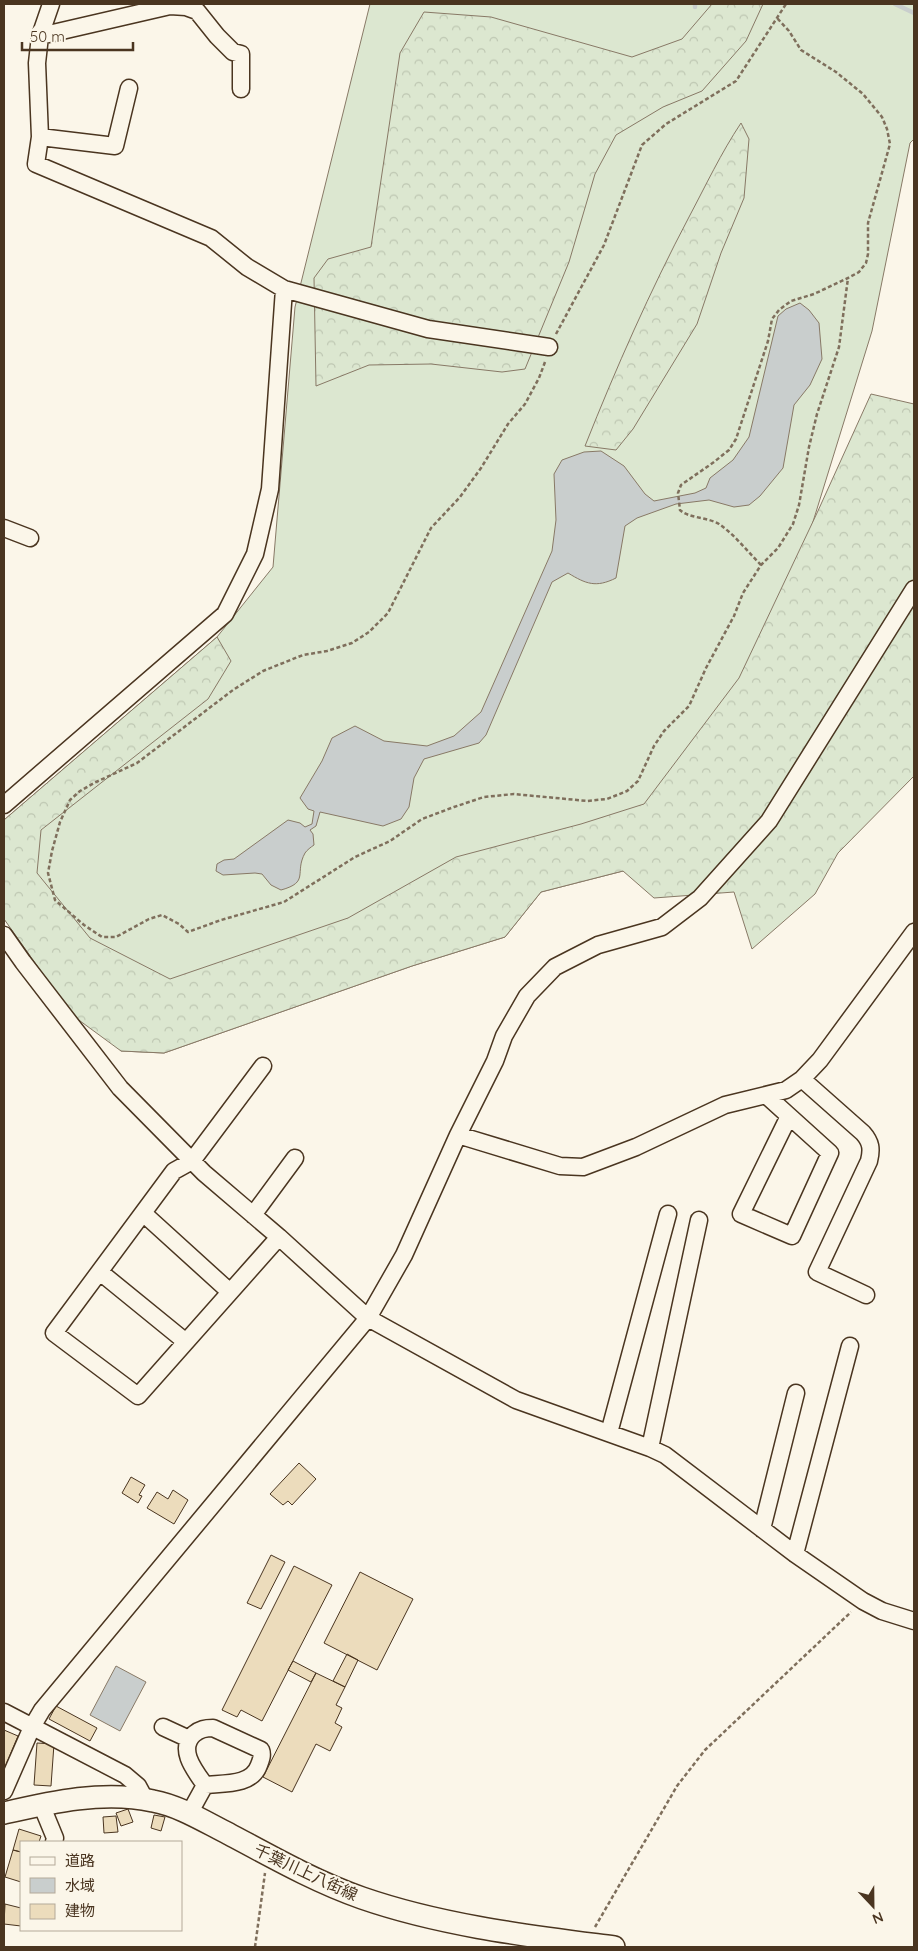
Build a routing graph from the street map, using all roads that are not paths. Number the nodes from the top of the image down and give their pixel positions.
1 (51, 4) edge
2 (40, 36) junction
3 (129, 88) dead end
4 (241, 89) dead end
5 (40, 137) junction
6 (284, 289) junction
7 (549, 346) road end
8 (4, 528) edge
9 (30, 538) dead end
10 (914, 589) edge
11 (4, 805) edge
12 (914, 932) edge
13 (4, 935) edge
14 (263, 1066) dead end
15 (802, 1079) junction
16 (767, 1096) junction
17 (790, 1116) junction
18 (458, 1135) junction
19 (295, 1158) dead end
20 (192, 1161) junction
21 (144, 1213) junction
22 (668, 1214) dead end
23 (253, 1215) junction
24 (699, 1220) dead end
25 (279, 1237) junction
26 (100, 1272) junction
27 (230, 1292) junction
28 (866, 1295) dead end
29 (368, 1318) junction
30 (186, 1342) junction
31 (850, 1346) dead end
32 (796, 1393) dead end
33 (609, 1433) junction
34 (650, 1448) junction
35 (762, 1529) junction
36 (795, 1554) junction
37 (914, 1621) edge
38 (4, 1712) edge
39 (32, 1727) junction
40 (163, 1727) dead end
41 (189, 1739) junction
42 (205, 1785) junction
43 (4, 1790) edge
44 (145, 1799) junction
45 (42, 1804) junction
46 (4, 1813) edge
47 (189, 1814) junction
48 (54, 1841) edge
49 (602, 1946) edge

1 - 2 street
2 - 4 street
2 - 5 street
3 - 5 street
5 - 6 street
6 - 7 street
6 - 11 street
8 - 9 street
10 - 18 street
12 - 15 street
13 - 20 street
14 - 20 street
15 - 16 street
15 - 28 street
16 - 17 street
16 - 18 street
17 - 17 street
18 - 29 street
19 - 23 street
20 - 21 street
20 - 23 street
21 - 26 street
21 - 27 street
22 - 33 street
23 - 25 street
24 - 34 street
25 - 27 street
25 - 29 street
26 - 30 street
26 - 30 street
27 - 30 street
29 - 33 street
29 - 39 street
31 - 36 street
32 - 35 street
33 - 34 street
34 - 35 street
35 - 36 street
36 - 37 street
38 - 39 street
39 - 43 street
39 - 44 street
40 - 41 street
41 - 42 street
41 - 42 street
42 - 47 street
44 - 45 main road, 千葉川上八街線
44 - 47 main road, 千葉川上八街線
45 - 46 main road, 千葉川上八街線
45 - 48 street
47 - 49 main road, 千葉川上八街線

